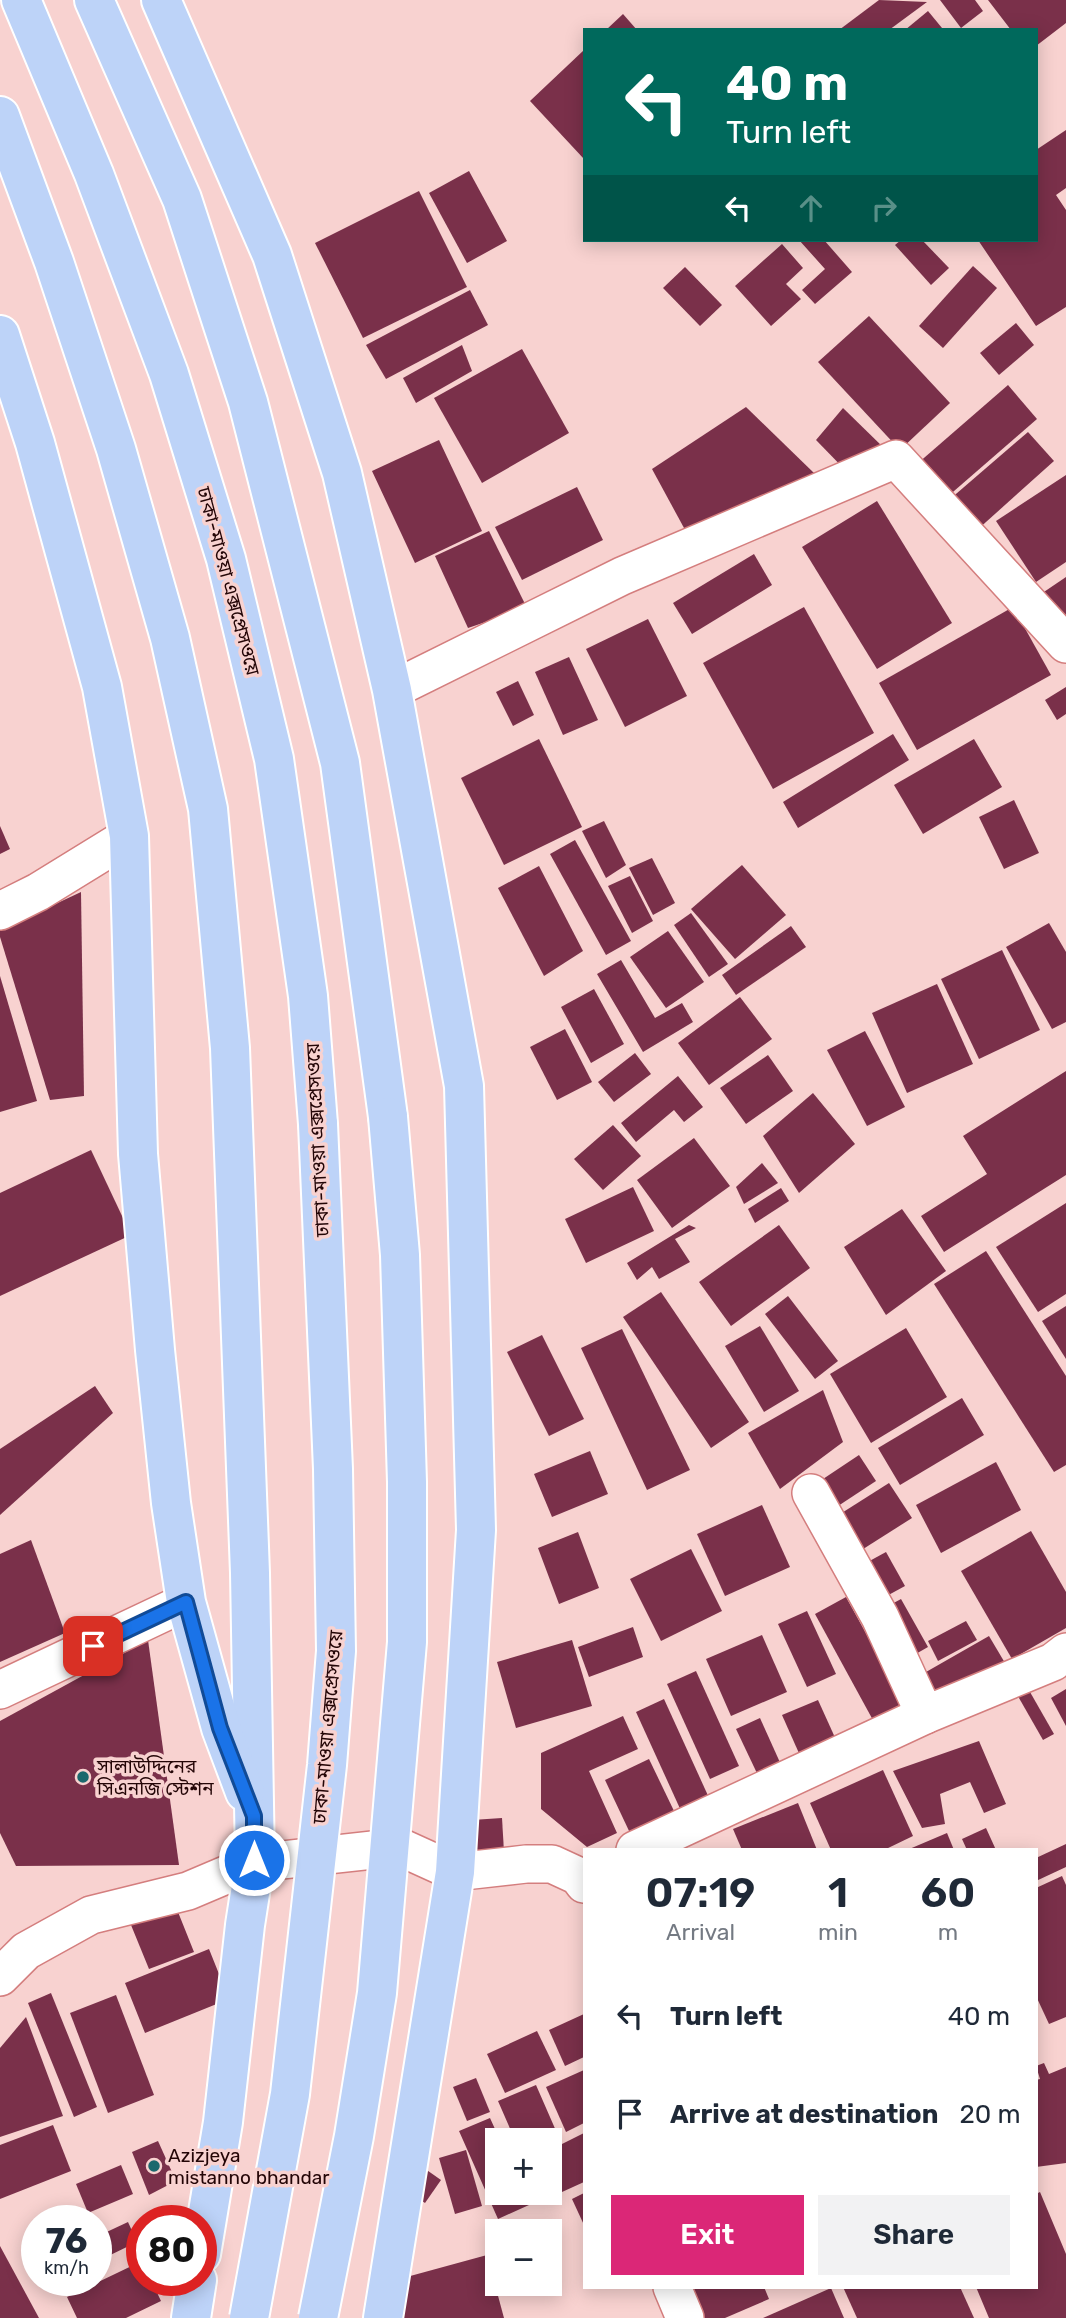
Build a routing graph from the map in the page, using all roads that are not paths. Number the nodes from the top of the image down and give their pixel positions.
1 (21, 0) edge
2 (94, 0) edge
3 (161, 0) edge
4 (0, 116) edge
5 (0, 335) edge
6 (1066, 644) edge
7 (392, 690) junction
8 (129, 835) junction
9 (0, 911) edge
10 (811, 1493) dead end
11 (186, 1602) junction
12 (1066, 1652) edge
13 (0, 1690) edge
14 (925, 1715) junction
15 (254, 1816) junction
16 (639, 1848) edge
17 (254, 1863) junction
18 (455, 1872) junction
19 (582, 1878) edge
20 (0, 1977) edge
21 (209, 2205) edge
22 (673, 2289) edge
23 (194, 2296) edge
24 (191, 2318) edge
25 (249, 2318) edge
26 (318, 2318) edge
27 (383, 2318) edge
28 (685, 2318) edge

1 - 25 highway, ঢাকা-মাওয়া এক্সপ্রেসওয়ে, bridge
2 - 26 highway, bridge
3 - 7 highway
4 - 15 highway
5 - 8 highway
6 - 7 street
7 - 18 highway
8 - 9 street
8 - 11 highway
10 - 14 street
11 - 13 street
11 - 15 highway
12 - 14 street
14 - 16 street
15 - 17 highway
17 - 18 street
17 - 20 street
17 - 21 highway
18 - 19 street
18 - 27 highway
22 - 28 street
23 - 24 highway

